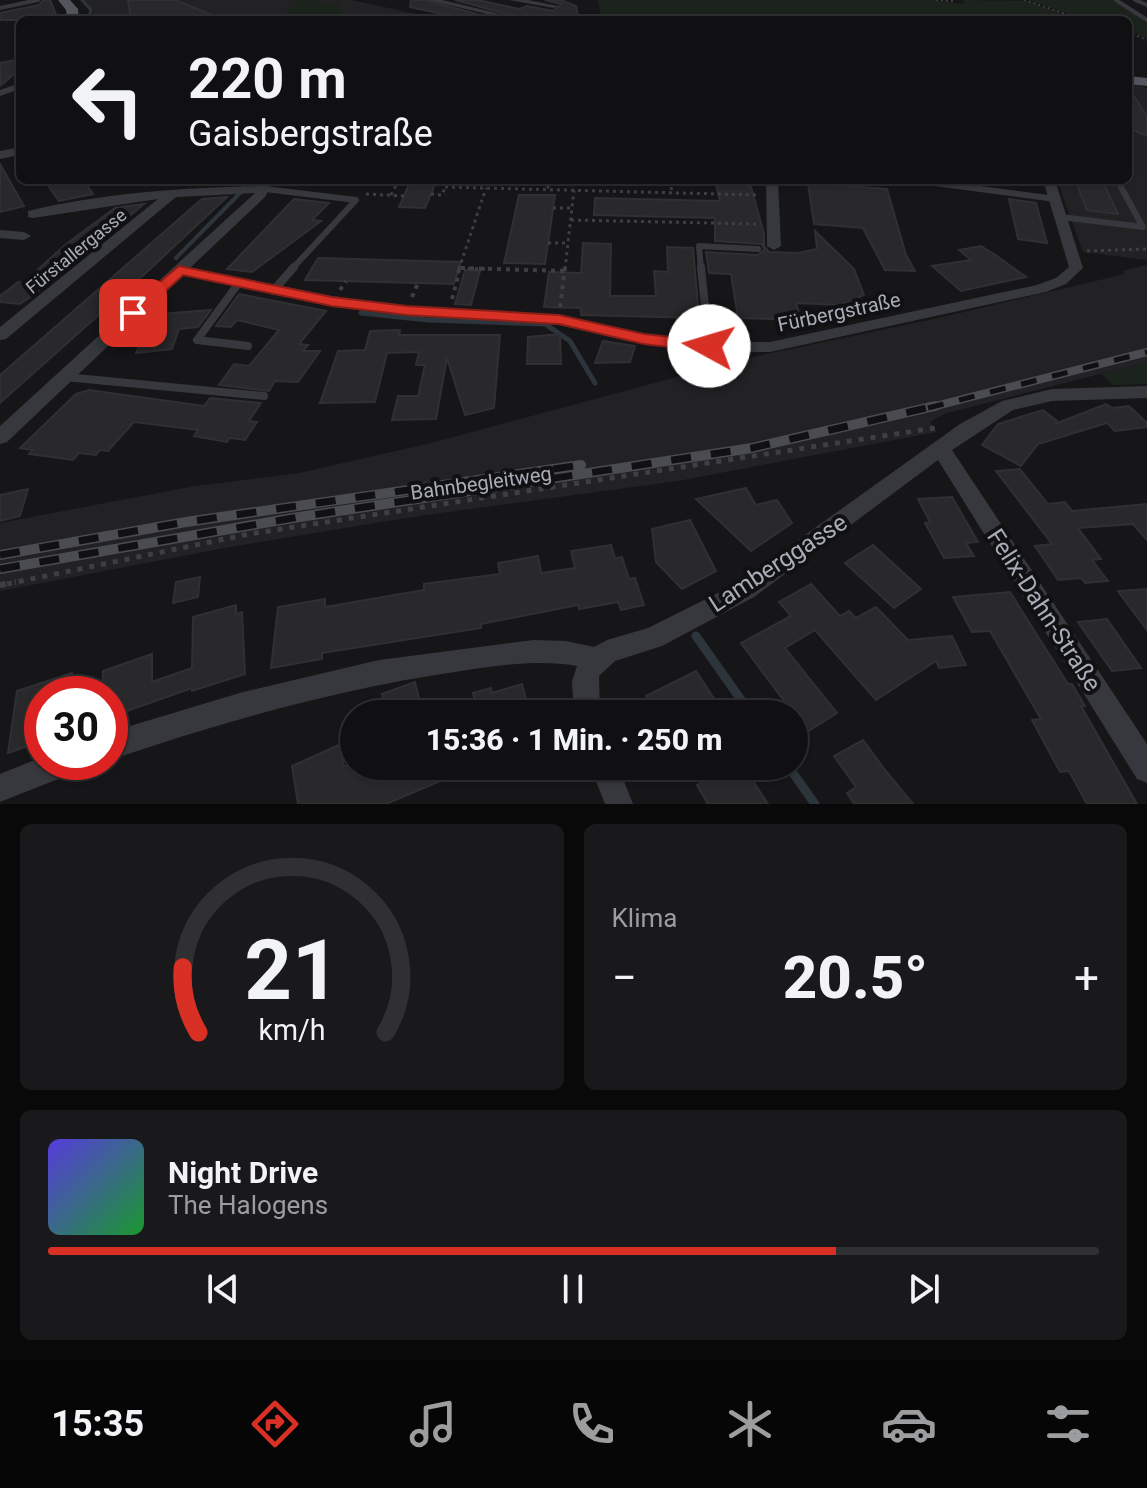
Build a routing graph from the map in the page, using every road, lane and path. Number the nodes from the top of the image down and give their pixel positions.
1 (38, 0) edge
2 (432, 0) edge
3 (513, 0) edge
4 (936, 0) edge
5 (1024, 0) edge
6 (1116, 0) edge
7 (1135, 0) edge
8 (11, 1) edge
9 (955, 1) edge
10 (1147, 2) edge
11 (0, 6) edge
12 (554, 6) dead end
13 (504, 16) edge
14 (1072, 16) edge
15 (1147, 20) edge
16 (266, 184) edge
17 (397, 184) edge
18 (446, 184) edge
19 (542, 184) edge
20 (671, 184) edge
21 (772, 184) edge
22 (942, 184) edge
23 (1050, 184) edge
24 (1119, 184) edge
25 (445, 187) junction
26 (486, 188) junction
27 (553, 190) junction
28 (574, 190) junction
29 (173, 193) junction
30 (672, 193) junction
31 (431, 194) dead end
32 (391, 195) junction
33 (772, 195) junction
34 (404, 196) dead end
35 (1055, 199) junction
36 (356, 200) junction
37 (553, 208) dead end
38 (572, 208) junction
39 (33, 214) dead end
40 (622, 215) dead end
41 (690, 217) dead end
42 (1061, 217) junction
43 (571, 220) junction
44 (628, 221) junction
45 (695, 223) junction
46 (773, 224) junction
47 (0, 234) edge
48 (24, 236) dead end
49 (548, 243) dead end
50 (568, 243) junction
51 (774, 246) dead end
52 (758, 249) dead end
53 (1147, 249) edge
54 (1072, 251) junction
55 (179, 270) junction
56 (565, 271) junction
57 (459, 272) junction
58 (238, 284) junction
59 (273, 291) junction
60 (448, 313) junction
61 (559, 320) junction
62 (0, 335) edge
63 (248, 346) dead end
64 (709, 346) junction
65 (64, 377) junction
66 (1147, 392) edge
67 (264, 396) dead end
68 (967, 429) junction
69 (0, 437) edge
70 (942, 451) junction
71 (0, 585) edge
72 (597, 660) junction
73 (586, 700) edge
74 (128, 740) edge
75 (1147, 769) edge
76 (24, 779) edge
77 (610, 780) edge
78 (0, 788) edge
79 (619, 804) edge

1 - 11 lane
2 - 13 street
3 - 12 street
4 - 9 path
5 - 14 path
6 - 15 lane
7 - 10 lane
8 - 11 lane
16 - 29 street, Fürstallergasse
16 - 36 lane
16 - 55 street
17 - 32 path
18 - 25 path
19 - 27 path
20 - 30 path
21 - 33 street
22 - 35 lane
23 - 35 street
24 - 42 lane
25 - 26 path
25 - 31 path
26 - 27 path
26 - 57 path
27 - 28 path
28 - 30 path
28 - 38 path
29 - 39 street, Fürstallergasse
29 - 62 street, Fürstallergasse
30 - 33 path
32 - 34 path
32 - 36 path
33 - 46 street
35 - 42 street
36 - 59 lane
37 - 38 path
38 - 43 path
40 - 44 path
41 - 45 path
42 - 54 street
43 - 44 path
43 - 50 path
44 - 45 path
45 - 46 path
46 - 51 street
47 - 48 street
49 - 50 path
50 - 56 path
52 - 64 lane
53 - 54 path
54 - 64 street, Fürbergstraße
55 - 58 street, Fürbergstraße
55 - 65 street
56 - 57 path
56 - 61 path
57 - 60 path
58 - 59 street, Fürbergstraße
58 - 63 lane
59 - 60 street, Fürbergstraße
60 - 61 street, Fürbergstraße
61 - 64 street, Fürbergstraße
65 - 67 lane
65 - 69 street
66 - 68 street, Lamberggasse
68 - 70 street, Lamberggasse
68 - 71 path, Bahnbegleitweg
70 - 72 street, Lamberggasse
70 - 75 street, Felix-Dahn-Straße
72 - 73 street
72 - 74 street
76 - 78 street
77 - 79 street

